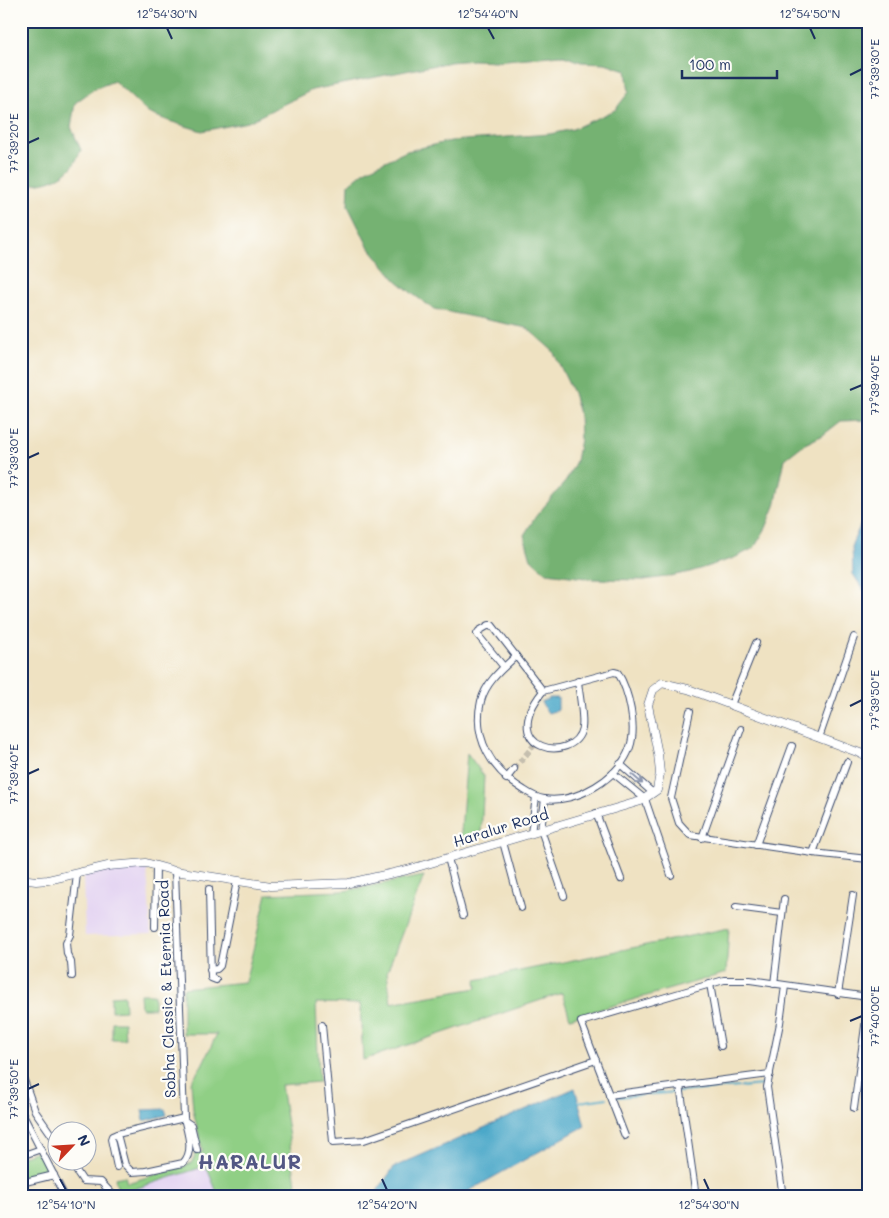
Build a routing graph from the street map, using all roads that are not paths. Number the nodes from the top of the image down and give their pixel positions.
1 (854, 637) dead end
2 (756, 643) dead end
3 (516, 656) junction
4 (504, 667) junction
5 (578, 681) junction
6 (543, 690) junction
7 (731, 705) junction
8 (690, 711) dead end
9 (741, 729) dead end
10 (819, 738) junction
11 (792, 746) dead end
12 (868, 756) edge
13 (846, 762) dead end
14 (620, 764) junction
15 (514, 769) tunnel mouth
16 (613, 773) junction
17 (506, 778) junction
18 (653, 793) junction
19 (536, 797) junction
20 (544, 799) junction
21 (645, 799) junction
22 (596, 814) junction
23 (541, 830) junction
24 (531, 833) junction
25 (702, 838) junction
26 (503, 842) junction
27 (756, 844) junction
28 (813, 853) junction
29 (448, 858) junction
30 (868, 859) edge
31 (156, 866) junction
32 (176, 871) junction
33 (77, 874) junction
34 (671, 875) dead end
35 (21, 879) edge
36 (621, 879) dead end
37 (237, 881) junction
38 (209, 889) dead end
39 (853, 895) dead end
40 (564, 896) dead end
41 (784, 899) dead end
42 (736, 907) dead end
43 (521, 908) dead end
44 (782, 914) junction
45 (463, 915) dead end
46 (154, 928) dead end
47 (210, 970) junction
48 (72, 976) dead end
49 (216, 980) dead end
50 (710, 984) junction
51 (774, 984) junction
52 (785, 986) junction
53 (838, 994) junction
54 (868, 997) edge
55 (868, 1004) edge
56 (322, 1025) dead end
57 (721, 1046) dead end
58 (596, 1060) junction
59 (21, 1072) edge
60 (770, 1074) junction
61 (681, 1090) junction
62 (610, 1097) junction
63 (854, 1108) dead end
64 (21, 1111) edge
65 (184, 1119) junction
66 (23, 1120) edge
67 (48, 1130) edge
68 (117, 1134) junction
69 (625, 1136) dead end
70 (41, 1149) junction
71 (197, 1150) dead end
72 (21, 1156) edge
73 (116, 1167) dead end
74 (76, 1170) edge
75 (54, 1175) junction
76 (21, 1183) edge
77 (65, 1197) edge
78 (115, 1197) edge
79 (696, 1197) edge
80 (783, 1197) edge

1 - 10 street
2 - 7 street
3 - 4 street
3 - 4 street
3 - 6 street
4 - 17 street
5 - 6 street
5 - 6 street
5 - 14 street
7 - 10 street
7 - 18 street
8 - 25 street
9 - 25 street
10 - 12 street
11 - 27 street
13 - 28 street
14 - 16 street
14 -> 18 street
15 - 17 street
16 - 20 street
16 - 21 street
17 - 19 street
18 - 21 street, Haralur Road
19 - 20 street
19 - 24 street
20 - 23 street
21 - 22 street, Haralur Road
21 - 34 street
22 - 23 street, Haralur Road
22 - 36 street
23 - 24 street, Haralur Road
23 - 40 street
24 - 26 street, Haralur Road
25 - 27 street
26 - 29 street, Haralur Road
26 - 43 street
27 - 28 street
28 - 30 street
29 - 37 street, Haralur Road
29 - 45 street
31 - 32 street, Haralur Road
31 - 33 street, Haralur Road
31 - 46 street
32 - 37 street, Haralur Road
32 - 65 street, Sobha Classic & Eternia Road
33 - 35 street, Haralur Road
33 - 48 street
37 - 47 street
38 - 47 street
39 - 53 street
41 - 44 street
42 - 44 street
44 - 51 street
47 - 49 street
50 - 51 street
50 - 57 street
50 - 58 street
51 - 52 street
52 - 53 street
52 - 60 street
53 - 54 street
55 - 63 street
56 - 58 street
58 - 62 street
59 - 67 street
60 - 61 street
60 - 80 street
61 - 62 street
61 - 79 street
62 - 69 street
64 - 66 street
65 - 68 street
65 - 68 street, Sobha Classic & Eternia Road
65 - 71 street
66 - 70 street
68 - 73 street
70 - 72 street
70 - 75 street
74 - 78 street
75 - 76 street
75 - 77 street

